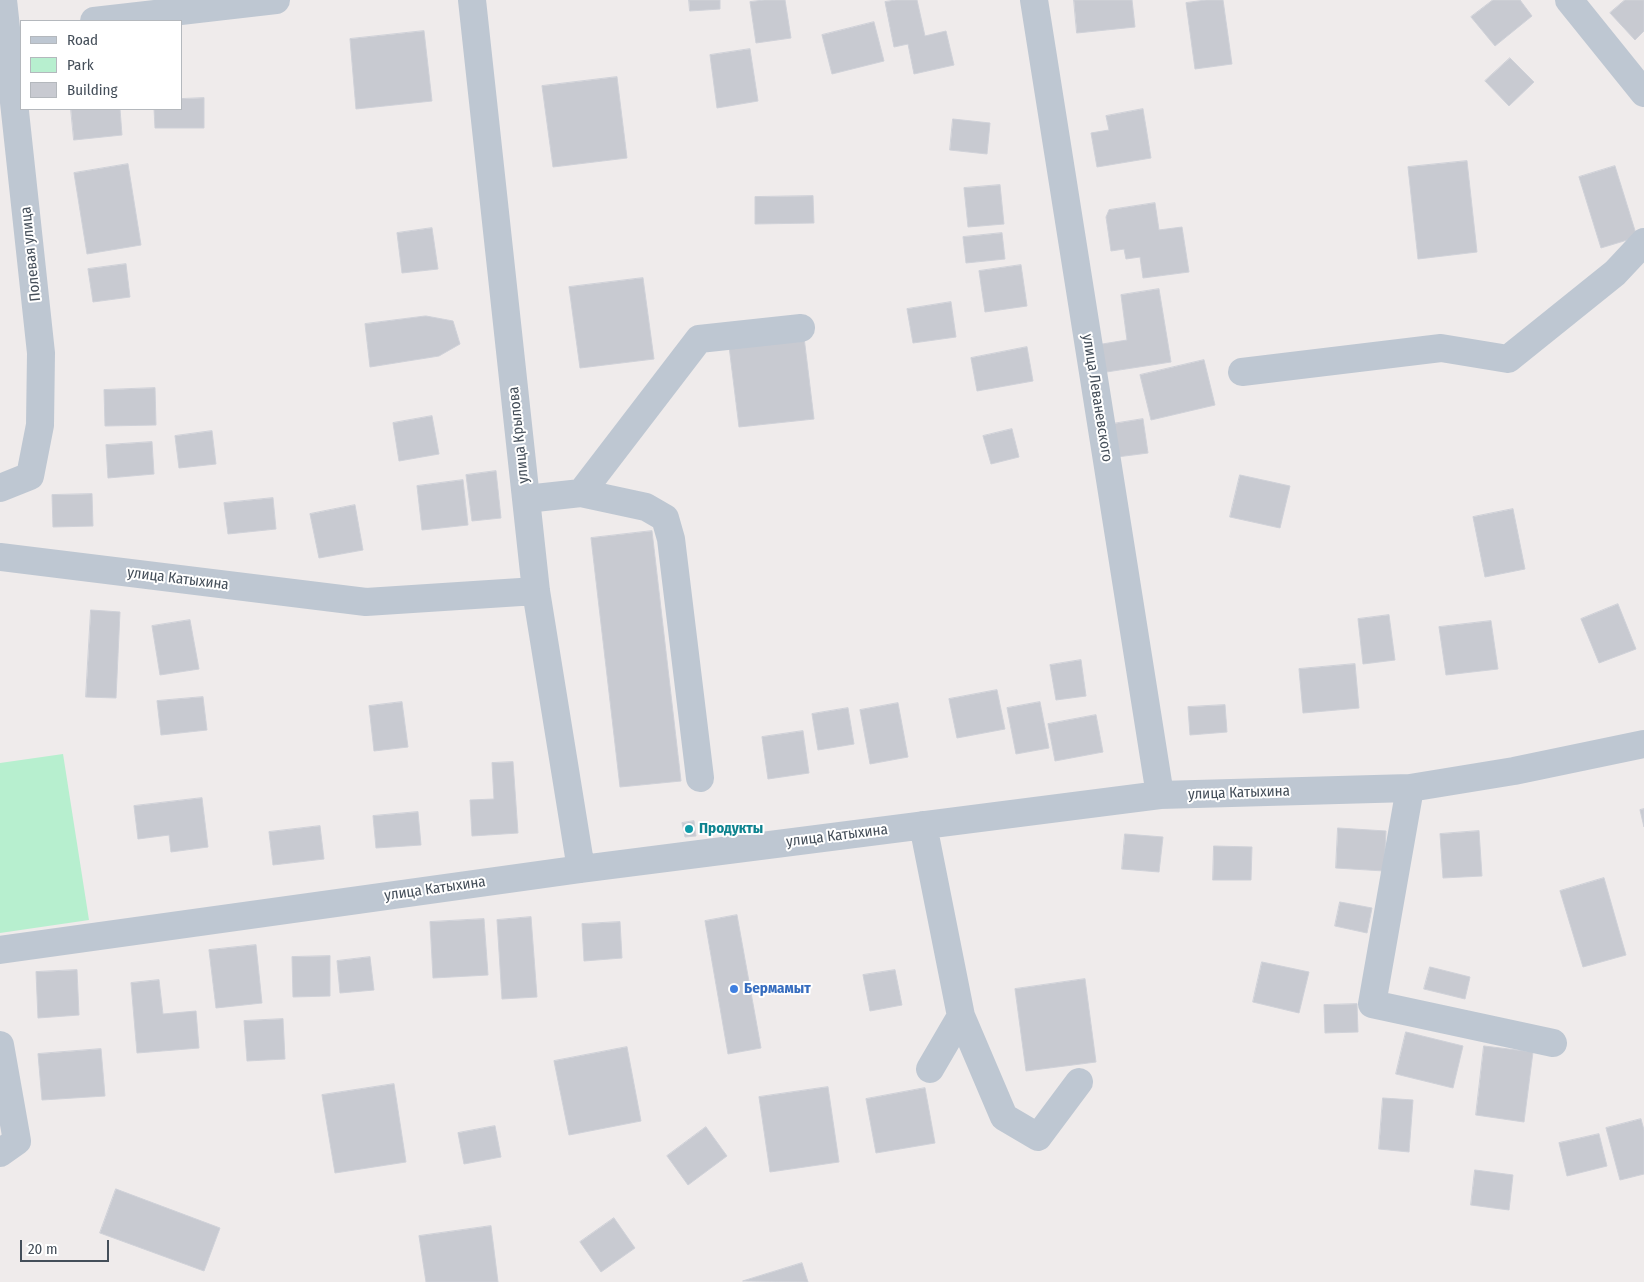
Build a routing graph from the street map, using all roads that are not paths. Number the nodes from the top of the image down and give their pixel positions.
1 (3, 0) edge
2 (276, 0) edge
3 (472, 0) edge
4 (1034, 0) edge
5 (1569, 0) edge
6 (103, 20) edge
7 (9, 31) edge
8 (1644, 93) edge
9 (1644, 242) edge
10 (801, 328) dead end
11 (1242, 372) dead end
12 (0, 488) edge
13 (581, 494) junction
14 (526, 499) junction
15 (0, 557) edge
16 (536, 590) junction
17 (1644, 744) edge
18 (700, 778) dead end
19 (1410, 788) junction
20 (1160, 795) junction
21 (923, 825) junction
22 (580, 869) junction
23 (0, 950) edge
24 (961, 1016) junction
25 (1553, 1043) dead end
26 (0, 1045) edge
27 (930, 1069) dead end
28 (1079, 1082) dead end
29 (0, 1153) edge

1 - 7 street, Полевая улица
2 - 6 street
3 - 14 street, улица Крылова
4 - 20 street, улица Леваневского
5 - 8 street
7 - 12 street, Полевая улица
9 - 11 street
10 - 13 street
13 - 14 street
13 - 18 street
14 - 16 street, улица Крылова
15 - 16 street, улица Катыхина
16 - 22 street, улица Крылова
17 - 19 street, улица Катыхина
19 - 20 street, улица Катыхина
19 - 25 street
20 - 21 street, улица Катыхина
21 - 22 street, улица Катыхина
21 - 24 street
22 - 23 street, улица Катыхина
24 - 27 street
24 - 28 street
26 - 29 street

